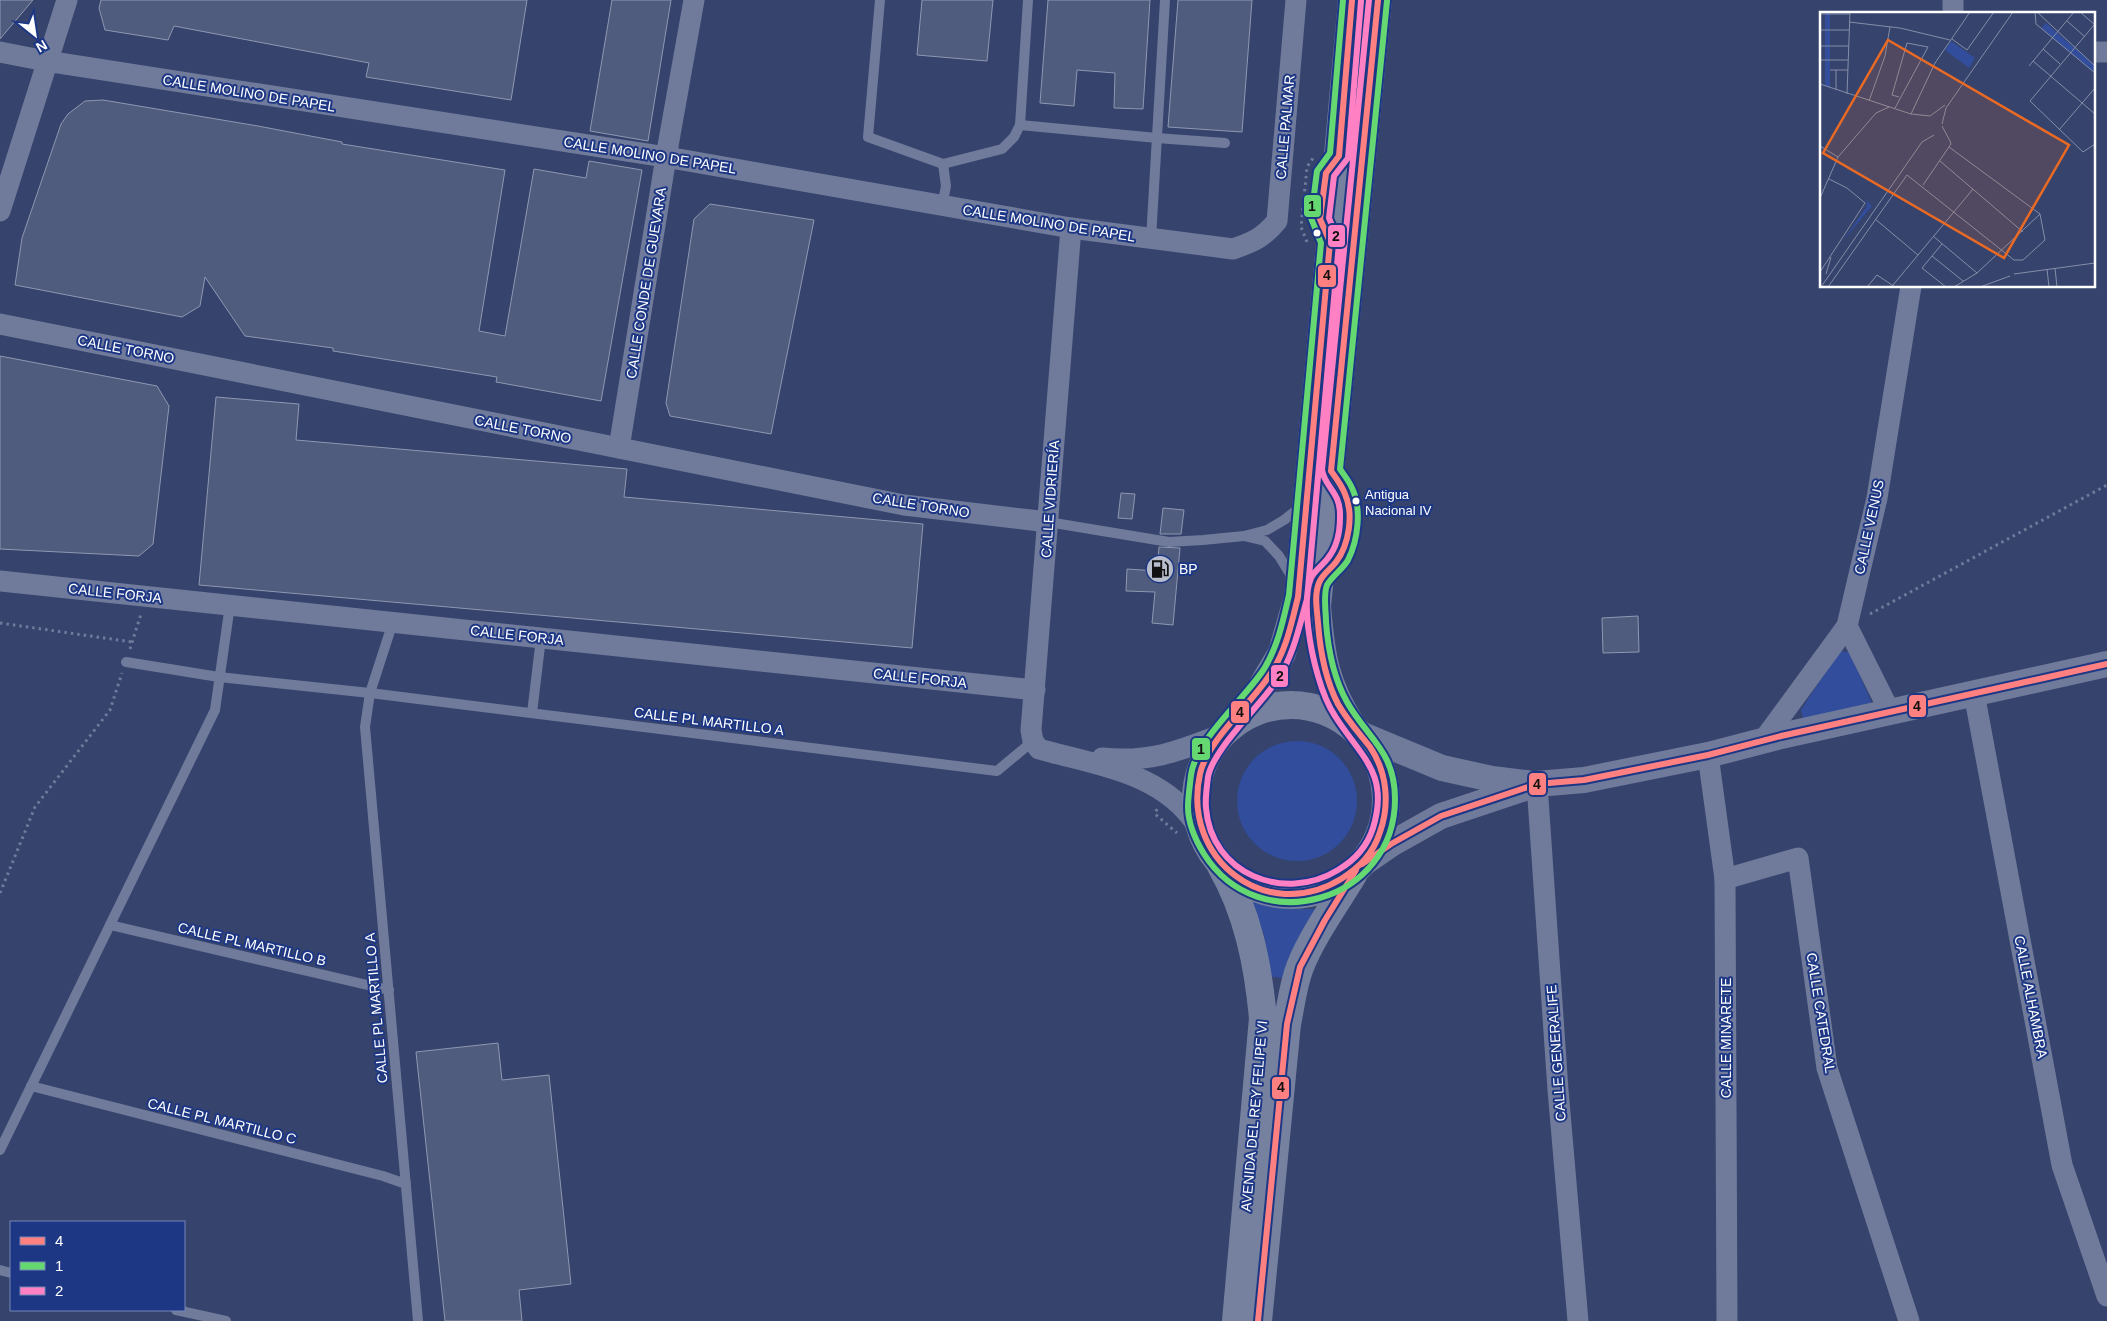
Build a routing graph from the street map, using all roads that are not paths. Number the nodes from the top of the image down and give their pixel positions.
1 (67, 0) edge
2 (694, 0) edge
3 (880, 0) edge
4 (1028, 0) edge
5 (1165, 0) edge
6 (1296, 0) edge
7 (1352, 0) edge
8 (1378, 0) edge
9 (0, 52) edge
10 (2094, 52) edge
11 (2107, 52) edge
12 (46, 61) junction
13 (1020, 125) junction
14 (1157, 138) junction
15 (1225, 143) dead end
16 (666, 157) junction
17 (943, 164) junction
18 (942, 206) junction
19 (0, 211) edge
20 (1071, 228) junction
21 (1151, 239) junction
22 (1252, 243) joint
23 (1911, 288) edge
24 (0, 324) edge
25 (619, 448) junction
26 (1305, 503) junction
27 (1048, 522) junction
28 (1244, 536) junction
29 (0, 581) edge
30 (1298, 597) junction
31 (230, 605) junction
32 (393, 622) junction
33 (1847, 626) junction
34 (541, 638) junction
35 (126, 662) road end
36 (2107, 664) edge
37 (220, 677) junction
38 (1035, 690) junction
39 (370, 693) junction
40 (1974, 693) junction
41 (1890, 712) junction
42 (532, 713) junction
43 (1228, 730) junction
44 (1356, 730) junction
45 (1033, 741) junction
46 (1762, 742) junction
47 (1057, 754) junction
48 (1708, 755) junction
49 (1537, 784) junction
50 (1201, 846) junction
51 (1359, 867) junction
52 (1725, 879) junction
53 (110, 926) junction
54 (388, 990) junction
55 (31, 1086) junction
56 (0, 1150) edge
57 (406, 1184) junction
58 (2107, 1296) edge
59 (181, 1311) edge
60 (226, 1321) edge
61 (418, 1321) edge
62 (1236, 1321) edge
63 (1258, 1321) edge
64 (1578, 1321) edge
65 (1728, 1321) edge
66 (1910, 1321) edge

1 - 12 street
2 - 16 street, CALLE CONDE DE GUEVARA
3 - 17 lane
4 - 13 lane
5 - 14 lane
6 - 22 street, CALLE PALMAR
7 - 26 main road
8 - 44 main road
9 - 12 street, CALLE MOLINO DE PAPEL
10 - 11 street
12 - 16 street, CALLE MOLINO DE PAPEL
12 - 19 street
13 - 14 lane
13 - 17 lane
14 - 15 lane
14 - 21 lane
16 - 18 street, CALLE MOLINO DE PAPEL
16 - 25 street, CALLE CONDE DE GUEVARA
17 - 18 lane
18 - 20 street, CALLE MOLINO DE PAPEL
20 - 21 street, CALLE MOLINO DE PAPEL
20 - 27 street, CALLE VIDRIERÍA
21 - 22 street, CALLE MOLINO DE PAPEL
23 - 33 street, CALLE VENUS
24 - 25 street, CALLE TORNO
25 - 27 street, CALLE TORNO
26 - 28 lane
26 - 30 main road
27 - 28 lane
27 - 38 street, CALLE VIDRIERÍA
28 - 30 lane
29 - 31 street, CALLE FORJA
30 - 43 main road
31 - 32 street, CALLE FORJA
31 - 37 lane
32 - 34 street, CALLE FORJA
32 - 39 lane, CALLE PL MARTILLO A
33 - 41 street
33 - 46 street, CALLE VENUS
34 - 38 street, CALLE FORJA
34 - 42 lane
35 - 37 lane, CALLE PL MARTILLO A
36 - 40 street
37 - 39 lane, CALLE PL MARTILLO A
37 - 53 lane
38 - 45 street, CALLE VIDRIERÍA
39 - 42 lane, CALLE PL MARTILLO A
39 - 54 lane, CALLE PL MARTILLO A
40 - 41 street
40 - 58 street, CALLE ALHAMBRA
41 - 46 street
42 - 45 lane, CALLE PL MARTILLO A
43 - 44 main road
43 - 47 street
43 - 50 main road, AVENIDA DEL REY FELIPE VI
44 - 49 street
44 - 51 main road, AVENIDA DEL REY FELIPE VI
45 - 47 street
46 - 48 street
47 - 50 street
48 - 49 street
48 - 52 street, CALLE MINARETE
49 - 51 street
49 - 64 street, CALLE GENERALIFE
50 - 51 main road
50 - 62 main road, AVENIDA DEL REY FELIPE VI
51 - 63 main road, AVENIDA DEL REY FELIPE VI
52 - 65 street, CALLE MINARETE
52 - 66 street, CALLE CATEDRAL
53 - 54 lane, CALLE PL MARTILLO B
53 - 55 lane
54 - 57 lane, CALLE PL MARTILLO A
55 - 56 lane
55 - 57 lane, CALLE PL MARTILLO C
57 - 61 lane, CALLE PL MARTILLO A
59 - 60 lane

